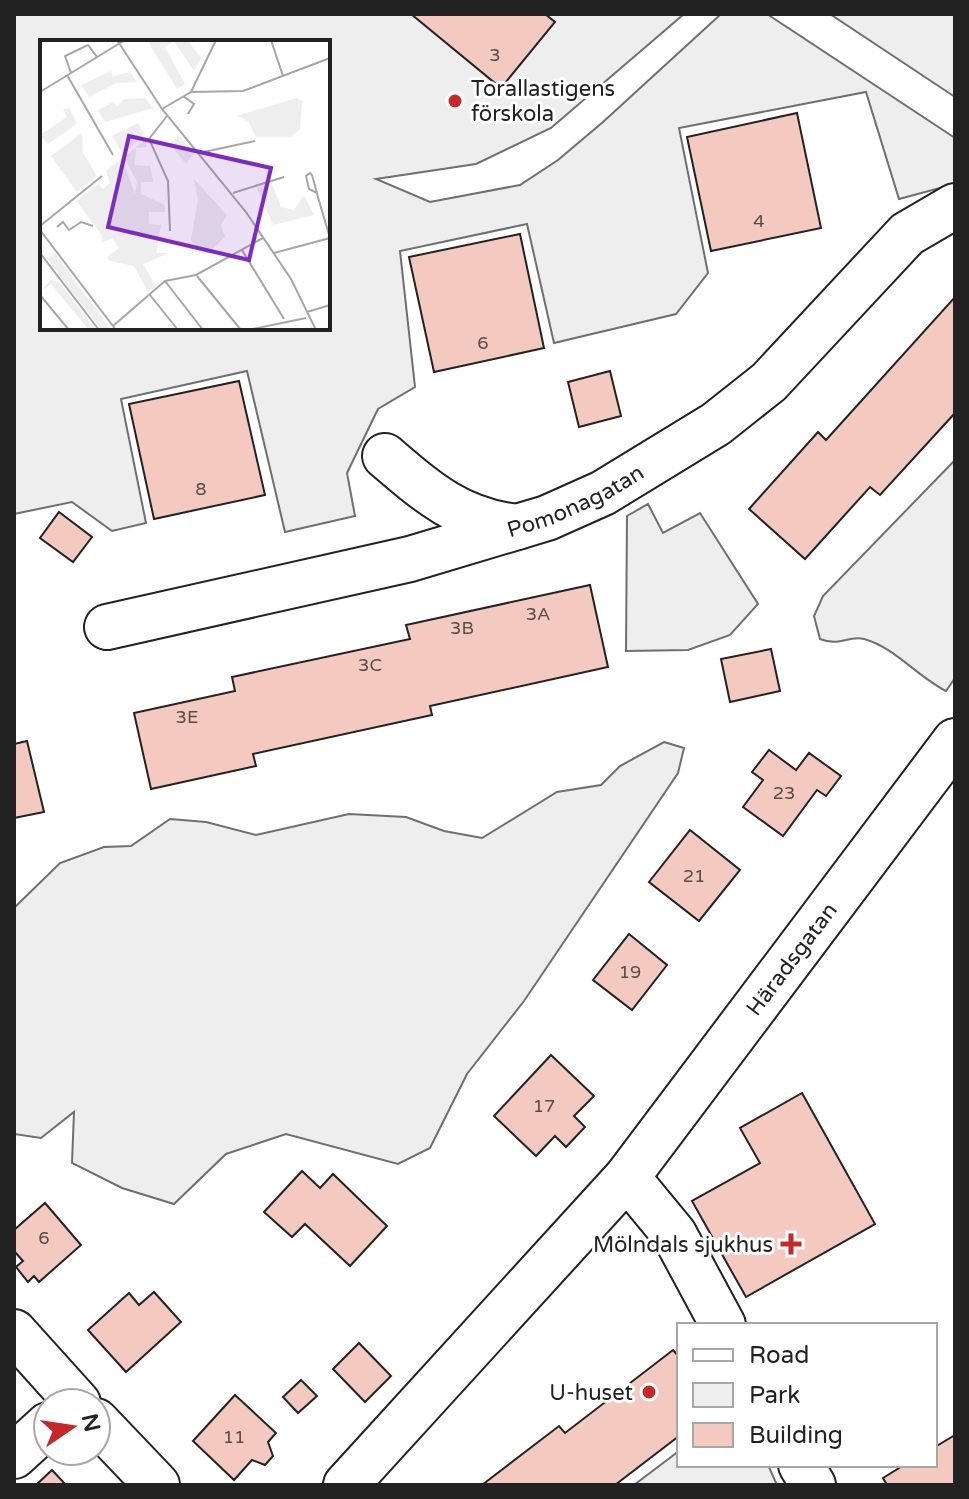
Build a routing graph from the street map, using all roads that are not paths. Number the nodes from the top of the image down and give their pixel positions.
1 (955, 206) edge
2 (385, 456) dead end
3 (519, 528) junction
4 (107, 627) dead end
5 (955, 741) edge
6 (627, 1177) junction
7 (722, 1323) edge
8 (14, 1332) edge
9 (56, 1387) edge
10 (32, 1442) edge
11 (112, 1444) edge
12 (14, 1456) edge
13 (802, 1467) edge
14 (157, 1485) edge
15 (346, 1485) edge
16 (813, 1485) edge

1 - 3 street, Pomonagatan
2 - 3 street
3 - 4 street, Pomonagatan
5 - 6 street, Häradsgatan
6 - 7 street
6 - 15 street, Häradsgatan
8 - 9 street
10 - 12 street
11 - 14 street
13 - 16 street

